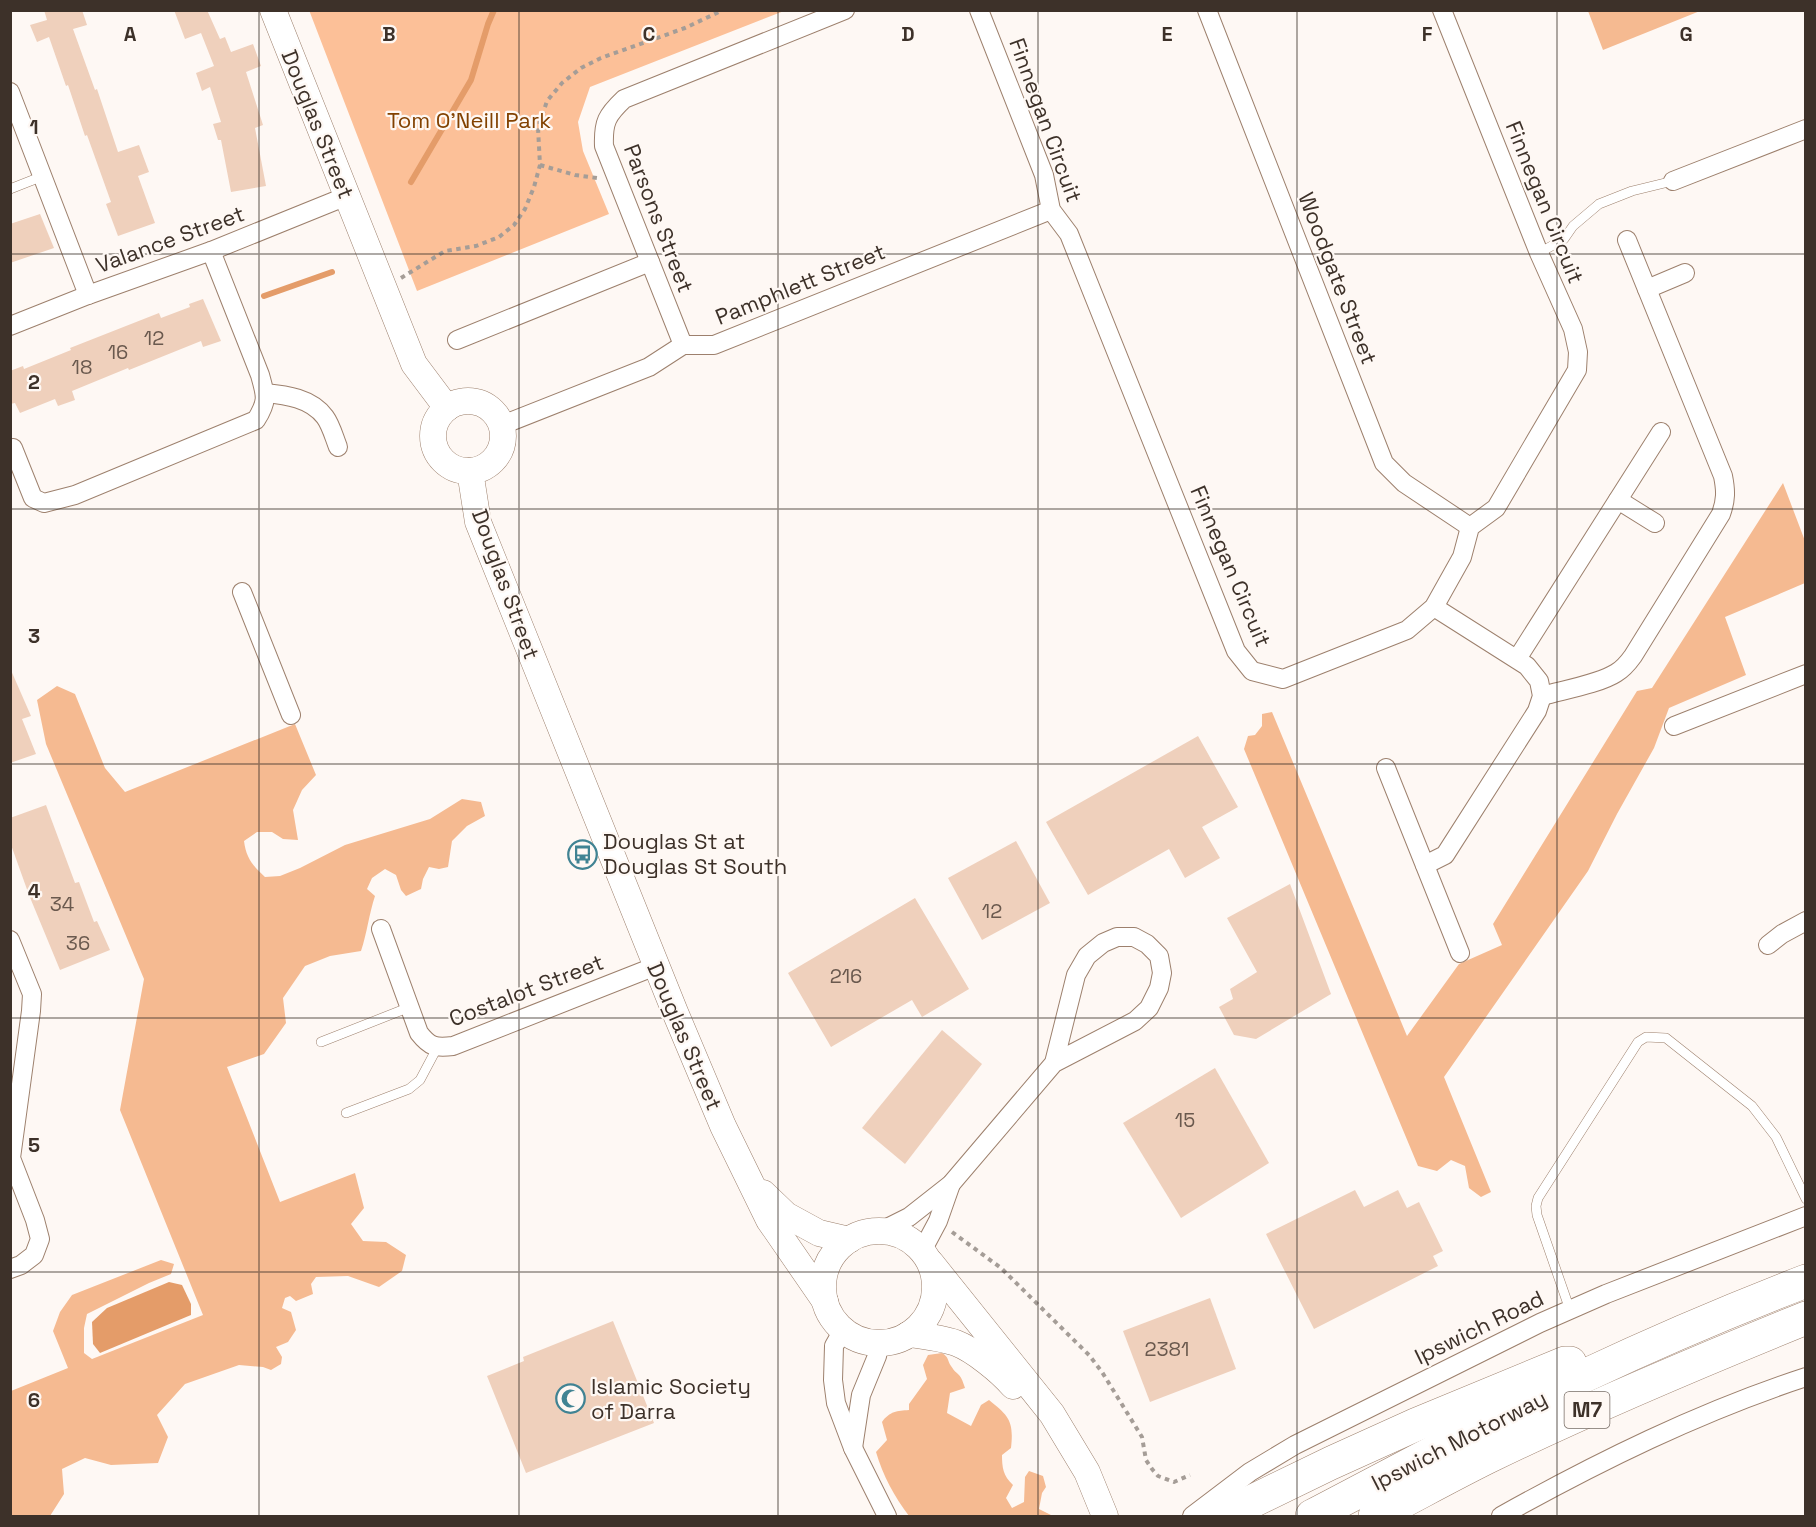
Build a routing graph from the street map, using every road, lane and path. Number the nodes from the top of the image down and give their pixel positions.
1 (273, 10) edge
2 (723, 10) edge
3 (845, 10) edge
4 (979, 10) edge
5 (1207, 10) edge
6 (1442, 10) edge
7 (10, 92) edge
8 (1806, 129) edge
9 (540, 165) junction
10 (44, 176) junction
11 (1673, 181) joint
12 (620, 187) junction
13 (10, 189) edge
14 (347, 196) junction
15 (1051, 210) junction
16 (1627, 240) dead end
17 (211, 251) junction
18 (1539, 253) junction
19 (650, 262) junction
20 (1685, 273) dead end
21 (384, 284) junction
22 (1647, 289) junction
23 (88, 295) junction
24 (10, 326) edge
25 (457, 340) dead end
26 (683, 345) junction
27 (265, 393) junction
28 (447, 408) junction
29 (502, 424) junction
30 (1661, 432) dead end
31 (338, 447) dead end
32 (12, 448) dead end
33 (470, 471) junction
34 (1618, 500) junction
35 (1655, 523) dead end
36 (1470, 527) junction
37 (242, 592) dead end
38 (1434, 607) junction
39 (1517, 659) junction
40 (1806, 674) edge
41 (1542, 696) junction
42 (291, 715) dead end
43 (1674, 726) dead end
44 (1386, 768) dead end
45 (1425, 865) junction
46 (1806, 921) edge
47 (381, 929) dead end
48 (10, 940) edge
49 (1768, 945) dead end
50 (1460, 953) dead end
51 (656, 966) junction
52 (410, 1007) junction
53 (321, 1042) dead end
54 (437, 1048) junction
55 (1054, 1063) junction
56 (15, 1083) edge
57 (346, 1113) dead end
58 (750, 1180) junction
59 (951, 1184) junction
60 (1806, 1199) edge
61 (1806, 1216) edge
62 (950, 1229) dead end
63 (881, 1231) junction
64 (849, 1240) junction
65 (925, 1256) junction
66 (10, 1269) edge
67 (1806, 1281) edge
68 (825, 1301) junction
69 (1569, 1310) junction
70 (1806, 1318) edge
71 (843, 1330) junction
72 (909, 1334) junction
73 (880, 1343) junction
74 (1629, 1356) junction
75 (1806, 1377) edge
76 (853, 1448) junction
77 (1191, 1475) dead end
78 (887, 1516) edge
79 (1090, 1516) edge
80 (1105, 1516) edge
81 (1192, 1516) edge
82 (1222, 1516) edge
83 (1312, 1516) edge
84 (1375, 1516) edge
85 (1501, 1516) edge

1 - 14 main road, Douglas Street
2 - 9 path
3 - 12 street, Parsons Street
4 - 15 street, Finnegan Circuit
5 - 36 street, Woodgate Street
6 - 18 street, Finnegan Circuit
7 - 10 street
8 - 11 street
9 - 12 path
9 - 21 path
10 - 13 lane
10 - 23 street
11 - 18 lane
12 - 19 street, Parsons Street
14 - 17 street, Valance Street
14 - 21 main road, Douglas Street
15 - 26 street, Pamphlett Street
15 - 38 street, Finnegan Circuit
16 - 22 street
17 - 23 street, Valance Street
17 - 27 street
18 - 36 street, Finnegan Circuit
19 - 25 street
19 - 26 street, Parsons Street
20 - 22 street
21 - 28 main road, Douglas Street
22 - 41 street
23 - 24 street, Valance Street
26 - 29 street
27 - 31 street
27 - 32 street
28 - 29 main road
28 - 33 main road
29 - 33 main road
30 - 34 street
33 - 51 main road, Douglas Street
34 - 35 street
34 - 39 street
36 - 38 street, Finnegan Circuit
37 - 42 street
38 - 39 street
39 - 41 street
40 - 43 street
41 - 45 street
44 - 45 street
45 - 50 street
46 - 49 street
47 - 52 street, Costalot Street
48 - 56 street
51 - 54 street, Costalot Street
51 - 58 main road, Douglas Street
52 - 53 lane
52 - 54 street, Costalot Street
54 - 57 lane
55 - 55 street
55 - 59 street
56 - 66 street
58 - 64 main road, Douglas Street
58 - 68 main road, Douglas Street
59 - 63 street
59 - 65 street
60 - 69 lane
61 - 69 street, Ipswich Road
62 - 77 path
63 - 64 main road
63 - 65 main road
64 - 68 main road
65 - 72 main road
65 - 80 main road
67 - 74 highway, Ipswich Motorway / M7
68 - 71 main road
69 - 81 street, Ipswich Road
70 - 84 highway, Ipswich Motorway / M7
71 - 73 main road
71 - 76 street
72 - 73 main road
72 - 79 main road
73 - 76 street
74 - 82 highway
74 - 83 highway, Ipswich Motorway / M7
75 - 85 street
76 - 78 street

